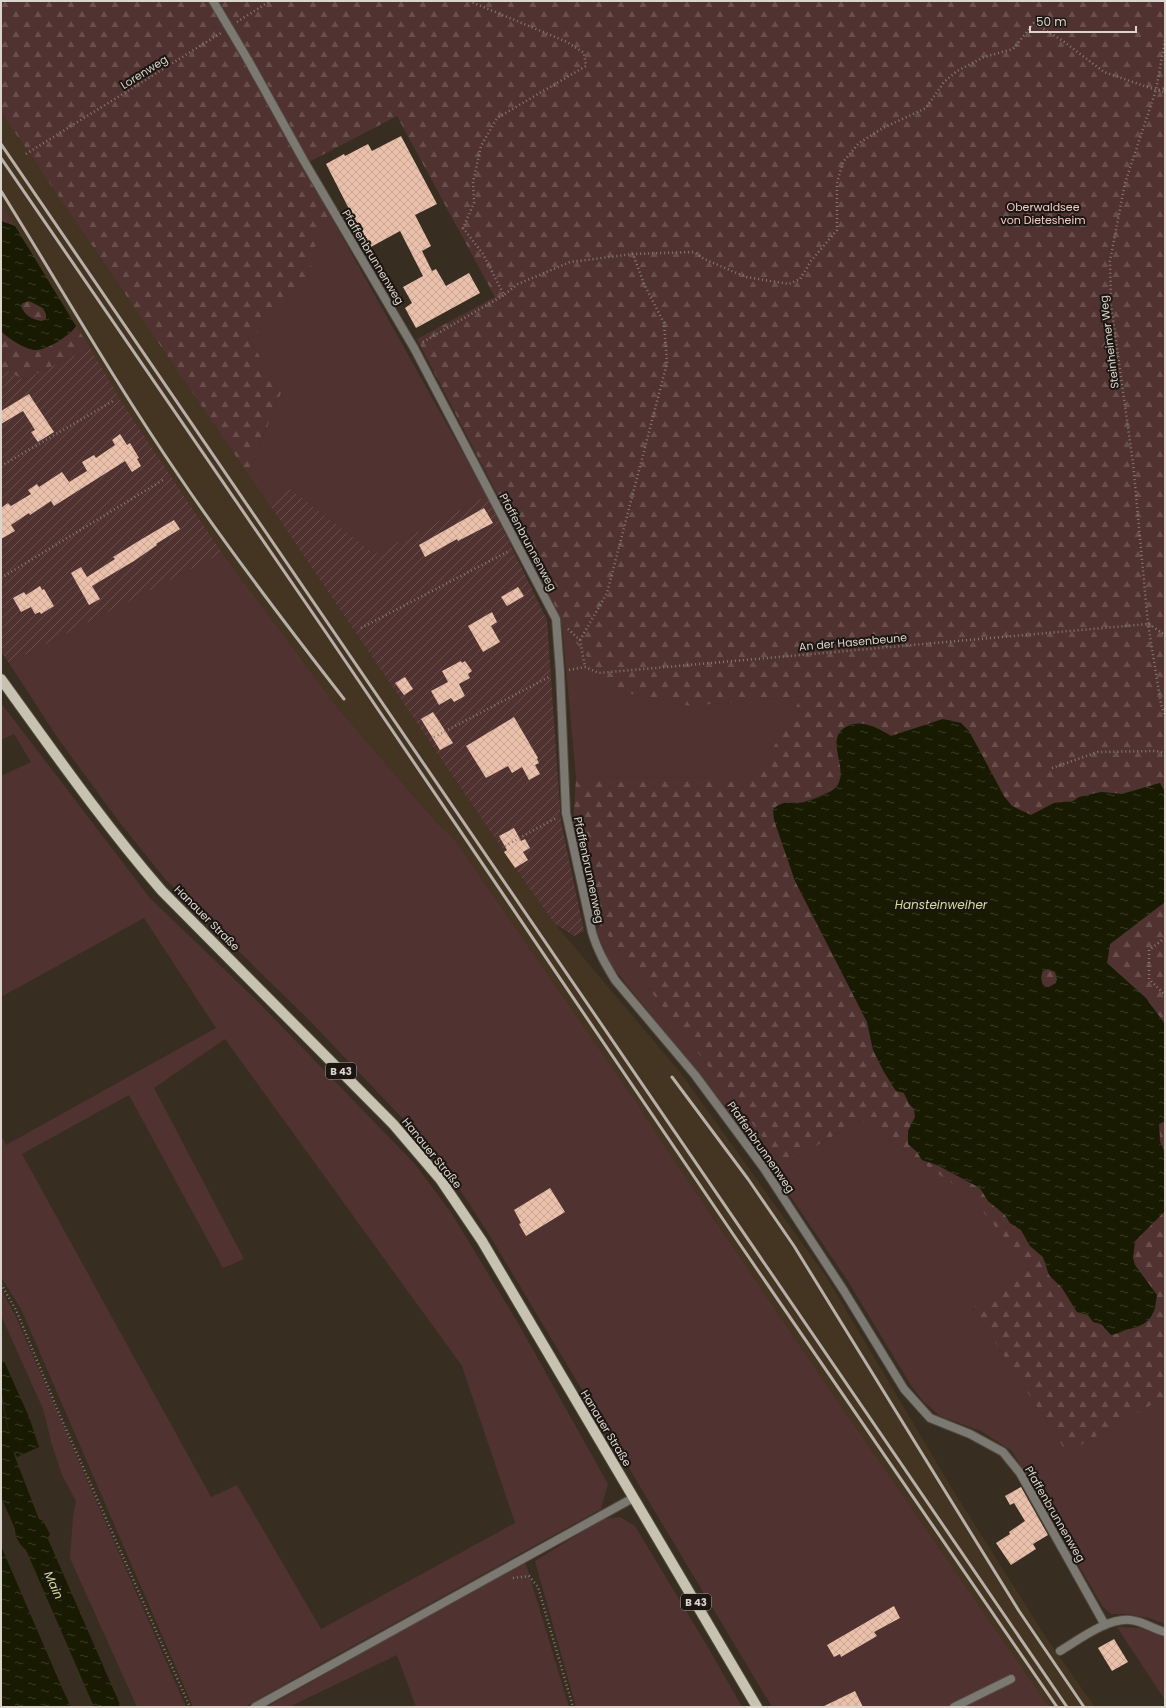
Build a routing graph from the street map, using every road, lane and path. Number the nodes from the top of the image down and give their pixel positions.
1 (213, 1) edge
2 (270, 1) edge
3 (469, 1) edge
4 (236, 22) dead end
5 (223, 31) dead end
6 (1165, 40) edge
7 (1165, 88) edge
8 (1156, 90) junction
9 (1165, 92) edge
10 (26, 154) dead end
11 (633, 254) junction
12 (504, 295) junction
13 (414, 348) junction
14 (113, 401) dead end
15 (1, 466) edge
16 (163, 480) dead end
17 (519, 547) junction
18 (1, 578) edge
19 (556, 619) junction
20 (1148, 624) junction
21 (361, 628) dead end
22 (1165, 635) edge
23 (580, 640) junction
24 (586, 667) junction
25 (560, 672) junction
26 (1, 679) edge
27 (1165, 717) edge
28 (434, 737) dead end
29 (1165, 753) edge
30 (1052, 768) dead end
31 (566, 813) junction
32 (505, 846) dead end
33 (1165, 938) edge
34 (1165, 995) edge
35 (1, 1284) edge
36 (633, 1498) junction
37 (507, 1582) dead end
38 (1106, 1625) junction
39 (1165, 1632) edge
40 (1060, 1651) dead end
41 (1011, 1679) dead end
42 (190, 1707) edge
43 (255, 1707) edge
44 (573, 1707) edge
45 (757, 1707) edge
46 (954, 1707) edge

1 - 13 lane, Pfaffenbrunnenweg, bridge
2 - 4 path
3 - 12 path
5 - 10 path, Lorenweg
6 - 8 path, Steinheimer Weg
7 - 8 path
8 - 9 path
8 - 11 path
8 - 20 path, Steinheimer Weg
11 - 12 path
11 - 23 path
12 - 13 path
13 - 17 lane, Pfaffenbrunnenweg
14 - 15 path
16 - 18 path
17 - 19 lane, Pfaffenbrunnenweg
17 - 21 path
19 - 23 path
19 - 25 lane, Pfaffenbrunnenweg
20 - 22 path
20 - 24 path, An der Hasenbeune
20 - 27 path, Steinheimer Weg
23 - 24 path
24 - 25 path, An der Hasenbeune
25 - 28 path, An der Hasenbeune
25 - 31 lane, Pfaffenbrunnenweg
26 - 36 main road, Hanauer Straße / B 43
29 - 30 path
31 - 32 path
31 - 38 lane, Pfaffenbrunnenweg
33 - 34 path
35 - 42 path
36 - 43 lane
36 - 45 main road, Hanauer Straße / B 43
37 - 44 path
38 - 39 lane
38 - 40 lane
41 - 46 lane

